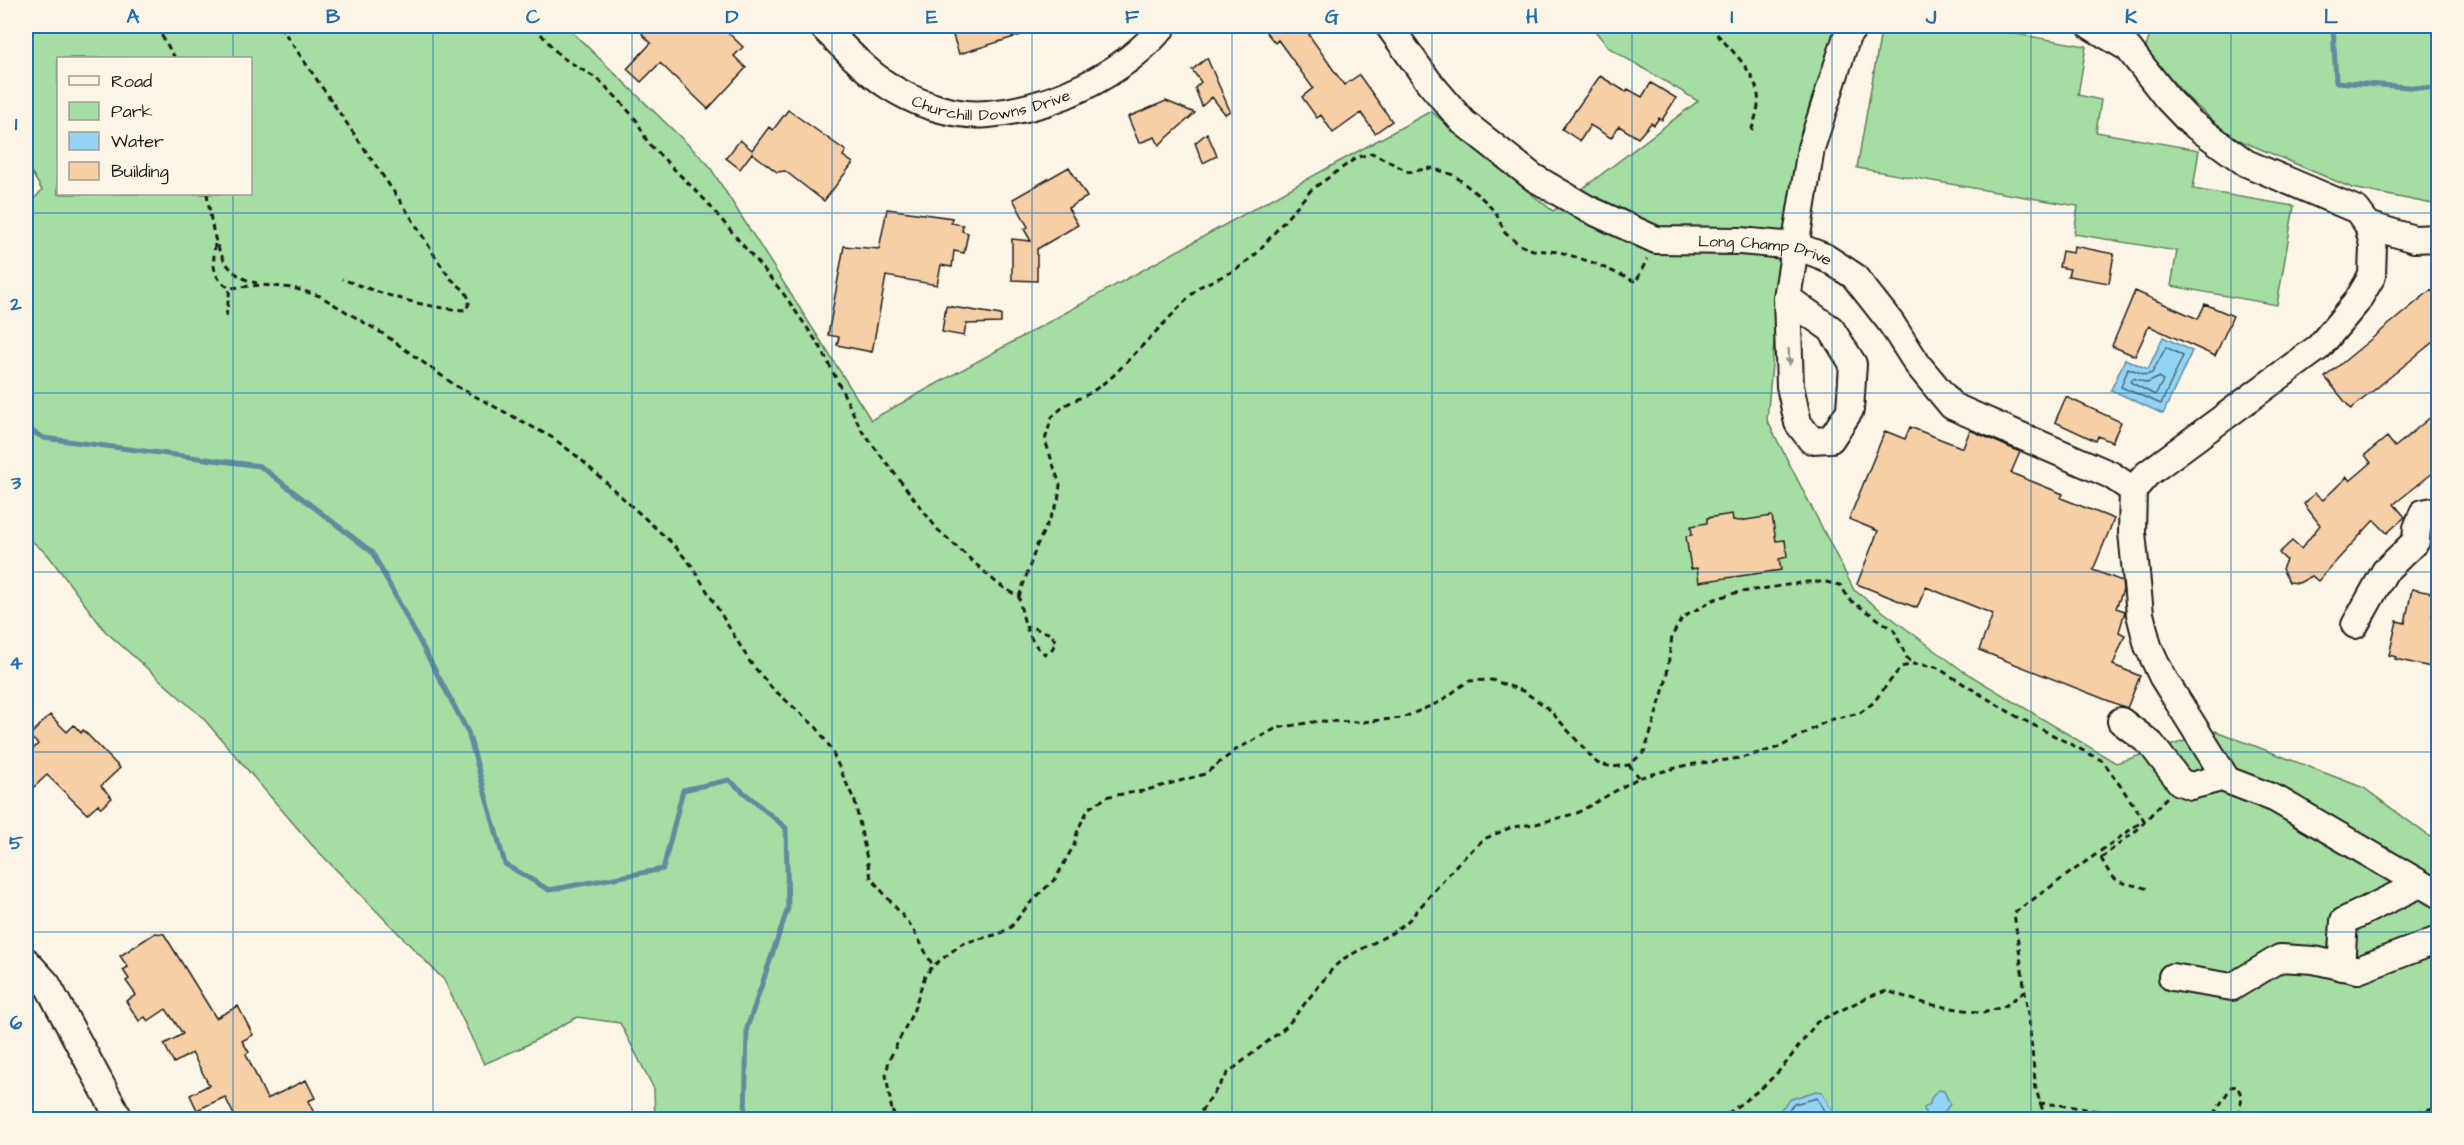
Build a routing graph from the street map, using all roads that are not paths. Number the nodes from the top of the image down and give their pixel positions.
1 (822, 26) edge
2 (1163, 26) edge
3 (1389, 26) edge
4 (1856, 26) edge
5 (2091, 26) edge
6 (2368, 225) junction
7 (2439, 238) edge
8 (1796, 246) junction
9 (1786, 298) junction
10 (2133, 490) junction
11 (2439, 510) edge
12 (2427, 542) edge
13 (2355, 626) dead end
14 (2121, 721) dead end
15 (2225, 777) junction
16 (2429, 889) edge
17 (2439, 940) edge
18 (26, 961) edge
19 (2341, 967) junction
20 (2172, 977) dead end
21 (120, 1119) edge

1 - 2 street, Churchill Downs Drive
3 - 8 street, Long Champ Drive
4 - 8 street
5 - 6 street
6 - 7 street
6 - 10 street
8 - 9 street
8 - 10 street, Long Champ Drive
9 -> 9 street
10 - 15 street
11 - 12 street
12 - 13 street
14 - 15 street
15 - 16 street
16 - 19 street
17 - 19 street
18 - 21 street
19 - 20 street

